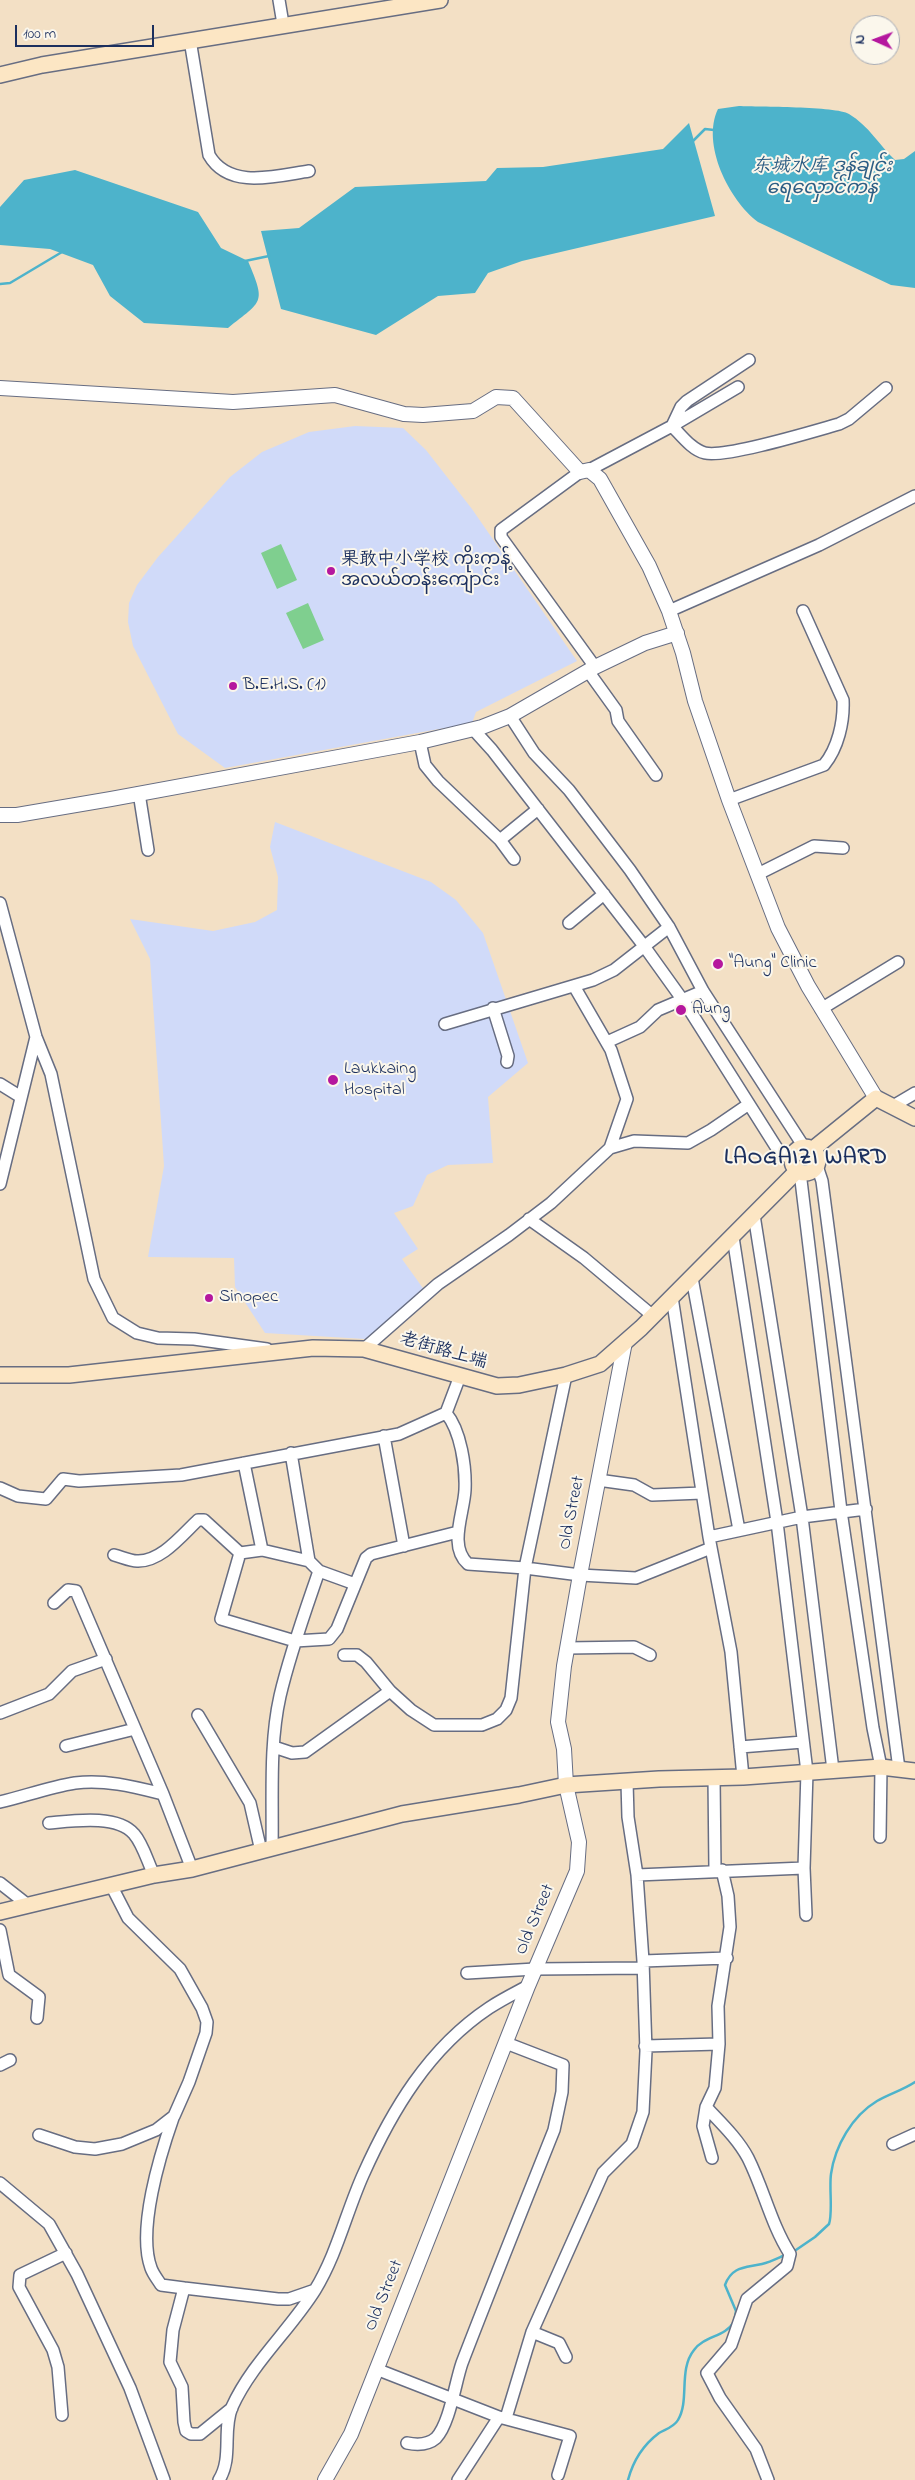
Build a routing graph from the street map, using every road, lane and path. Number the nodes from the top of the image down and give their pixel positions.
1 (279, 0) edge
2 (440, 0) edge
3 (283, 24) junction
4 (190, 40) junction
5 (0, 75) edge
6 (309, 171) dead end
7 (749, 360) dead end
8 (738, 387) dead end
9 (0, 388) edge
10 (886, 388) dead end
11 (672, 426) junction
12 (584, 471) junction
13 (915, 496) edge
14 (669, 611) junction
15 (803, 611) dead end
16 (676, 633) junction
17 (592, 669) junction
18 (510, 716) junction
19 (473, 729) junction
20 (420, 742) junction
21 (656, 775) dead end
22 (140, 793) junction
23 (729, 800) junction
24 (538, 809) junction
25 (0, 815) edge
26 (500, 840) junction
27 (843, 848) dead end
28 (148, 850) dead end
29 (514, 859) dead end
30 (758, 874) junction
31 (604, 894) junction
32 (0, 903) edge
33 (569, 923) dead end
34 (669, 928) junction
35 (644, 946) junction
36 (898, 962) dead end
37 (574, 986) junction
38 (703, 991) junction
39 (681, 998) junction
40 (493, 1008) junction
41 (822, 1009) junction
42 (445, 1024) dead end
43 (36, 1037) junction
44 (606, 1042) junction
45 (507, 1062) dead end
46 (0, 1084) edge
47 (915, 1093) edge
48 (21, 1097) junction
49 (876, 1098) junction
50 (749, 1104) junction
51 (893, 1106) junction
52 (915, 1118) edge
53 (610, 1148) junction
54 (808, 1148) junction
55 (817, 1166) junction
56 (796, 1168) junction
57 (0, 1184) edge
58 (754, 1215) junction
59 (529, 1219) junction
60 (733, 1236) junction
61 (692, 1278) junction
62 (672, 1297) junction
63 (654, 1316) junction
64 (625, 1342) junction
65 (364, 1349) junction
66 (282, 1351) junction
67 (0, 1375) edge
68 (566, 1375) junction
69 (460, 1376) junction
70 (446, 1412) junction
71 (384, 1436) junction
72 (291, 1453) junction
73 (244, 1463) junction
74 (598, 1480) junction
75 (0, 1488) edge
76 (702, 1493) junction
77 (866, 1508) junction
78 (841, 1511) junction
79 (802, 1517) junction
80 (777, 1522) junction
81 (739, 1530) junction
82 (458, 1532) junction
83 (710, 1543) junction
84 (404, 1546) junction
85 (262, 1550) junction
86 (240, 1553) junction
87 (114, 1555) dead end
88 (309, 1561) junction
89 (525, 1568) junction
90 (319, 1571) junction
91 (580, 1575) junction
92 (355, 1584) junction
93 (54, 1603) dead end
94 (295, 1641) junction
95 (567, 1648) junction
96 (650, 1655) dead end
97 (344, 1656) dead end
98 (106, 1659) junction
99 (390, 1692) junction
100 (0, 1713) edge
101 (198, 1715) dead end
102 (135, 1729) junction
103 (803, 1742) junction
104 (66, 1746) dead end
105 (274, 1747) junction
106 (740, 1747) junction
107 (881, 1767) junction
108 (899, 1769) junction
109 (833, 1770) junction
110 (915, 1771) edge
111 (807, 1772) junction
112 (714, 1777) junction
113 (743, 1777) junction
114 (627, 1782) junction
115 (566, 1785) junction
116 (163, 1794) junction
117 (0, 1802) edge
118 (49, 1822) dead end
119 (880, 1837) dead end
120 (267, 1850) junction
121 (804, 1868) junction
122 (192, 1869) junction
123 (718, 1870) junction
124 (154, 1875) junction
125 (637, 1875) junction
126 (0, 1883) edge
127 (111, 1885) junction
128 (28, 1905) junction
129 (0, 1912) edge
130 (806, 1915) dead end
131 (0, 1930) edge
132 (727, 1958) junction
133 (643, 1964) junction
134 (535, 1969) junction
135 (466, 1974) dead end
136 (528, 1986) junction
137 (37, 2018) dead end
138 (506, 2043) junction
139 (718, 2044) junction
140 (646, 2046) junction
141 (706, 2108) junction
142 (174, 2116) junction
143 (915, 2134) edge
144 (39, 2135) dead end
145 (893, 2144) dead end
146 (712, 2158) dead end
147 (0, 2183) edge
148 (66, 2253) junction
149 (184, 2288) junction
150 (315, 2290) junction
151 (532, 2332) junction
152 (566, 2357) dead end
153 (376, 2369) junction
154 (451, 2398) junction
155 (232, 2408) junction
156 (62, 2415) dead end
157 (502, 2418) junction
158 (407, 2442) dead end
159 (558, 2475) dead end
160 (164, 2480) edge
161 (219, 2480) edge
162 (325, 2480) edge
163 (458, 2480) edge
164 (768, 2480) edge

1 - 3 street
2 - 3 main road
3 - 4 main road
4 - 5 main road
4 - 6 street
7 - 11 street
8 - 11 street
9 - 12 street
10 - 11 street
11 - 12 street
12 - 14 street
12 - 17 street
13 - 14 street
14 - 16 street
15 - 23 street
16 - 17 street
16 - 23 street
17 - 18 street
17 - 21 street
18 - 19 street
18 - 34 street
19 - 20 street
19 - 24 street
20 - 22 street
20 - 26 street
22 - 25 street
22 - 28 street
23 - 30 street
24 - 26 street
24 - 31 street
26 - 29 street
27 - 30 street
30 - 41 street
31 - 33 street
31 - 35 street
32 - 43 street
34 - 35 street
34 - 38 street
35 - 37 street
35 - 39 street
36 - 41 street
37 - 40 street
37 - 44 street
38 - 39 street
38 - 54 street
39 - 44 street
39 - 50 street
40 - 42 street
40 - 45 street
41 - 49 street
43 - 48 street
43 - 66 street
44 - 53 street
46 - 48 street
47 - 51 street
48 - 57 street
49 - 51 main road
49 - 54 main road
50 - 53 street
50 - 56 street
51 - 52 main road
53 - 59 street
54 - 55 main road
54 - 56 main road
55 - 56 main road
55 - 77 street
56 - 58 main road, 老街路上端
56 - 78 street
58 - 60 main road, 老街路上端
58 - 79 street
59 - 63 street
59 - 65 street
60 - 61 main road, 老街路上端
60 - 80 street
61 - 62 main road, 老街路上端
61 - 81 street
62 - 63 main road, 老街路上端
62 - 76 street
63 - 64 main road, 老街路上端
64 - 68 main road, 老街路上端
64 - 74 street, Old Street
65 - 66 main road, 老街路上端
65 - 69 main road, 老街路上端
66 - 67 main road, 老街路上端
68 - 69 main road, 老街路上端
68 - 89 street
69 - 70 street
70 - 71 street
70 - 82 street
71 - 72 street
71 - 84 street
72 - 73 street
72 - 88 street
73 - 75 street
73 - 85 street
74 - 76 street
74 - 91 street, Old Street
76 - 83 street
77 - 78 street
77 - 108 street
78 - 79 street
78 - 107 street
79 - 80 street
79 - 109 street
80 - 81 street
80 - 103 street
81 - 83 street
82 - 84 street
82 - 89 street
83 - 91 street
83 - 106 street
84 - 92 street
85 - 86 street
85 - 88 street
86 - 87 street
86 - 94 street
88 - 90 street
89 - 91 street
89 - 99 street
90 - 92 street
90 - 94 street
91 - 95 street, Old Street
92 - 94 street
93 - 98 street
94 - 105 street
95 - 96 street
95 - 115 street, Old Street
97 - 99 street
98 - 100 street
98 - 102 street
99 - 105 street
101 - 120 street
102 - 104 street
102 - 116 street
103 - 106 street
103 - 111 street
105 - 120 street
106 - 113 street
107 - 108 main road
107 - 109 main road
107 - 119 street
108 - 110 main road
109 - 111 main road
111 - 113 main road
111 - 121 street
112 - 113 main road
112 - 114 main road
112 - 123 street
114 - 115 main road
114 - 125 street
115 - 120 main road
115 - 134 street, Old Street
116 - 117 street
116 - 122 street
118 - 124 street
120 - 122 main road
121 - 123 street
121 - 130 street
122 - 124 main road
123 - 125 street
123 - 132 street
124 - 127 main road
125 - 133 street
126 - 128 street
127 - 128 main road
127 - 142 street
128 - 129 main road
131 - 137 street
132 - 133 street
132 - 139 street
133 - 134 street
133 - 140 street
134 - 135 street
134 - 136 street, Old Street
136 - 138 street, Old Street
136 - 150 street
138 - 153 street, Old Street
138 - 154 street
139 - 140 street
139 - 141 street
140 - 151 street
141 - 146 street
141 - 164 street
142 - 144 street
142 - 149 street
143 - 145 street
147 - 148 street
148 - 156 street
148 - 160 street
149 - 150 street
149 - 155 street
150 - 155 street
151 - 152 street
151 - 157 street
153 - 154 street
153 - 162 street, Old Street
154 - 157 street
154 - 158 street
155 - 161 street
157 - 159 street
157 - 163 street

